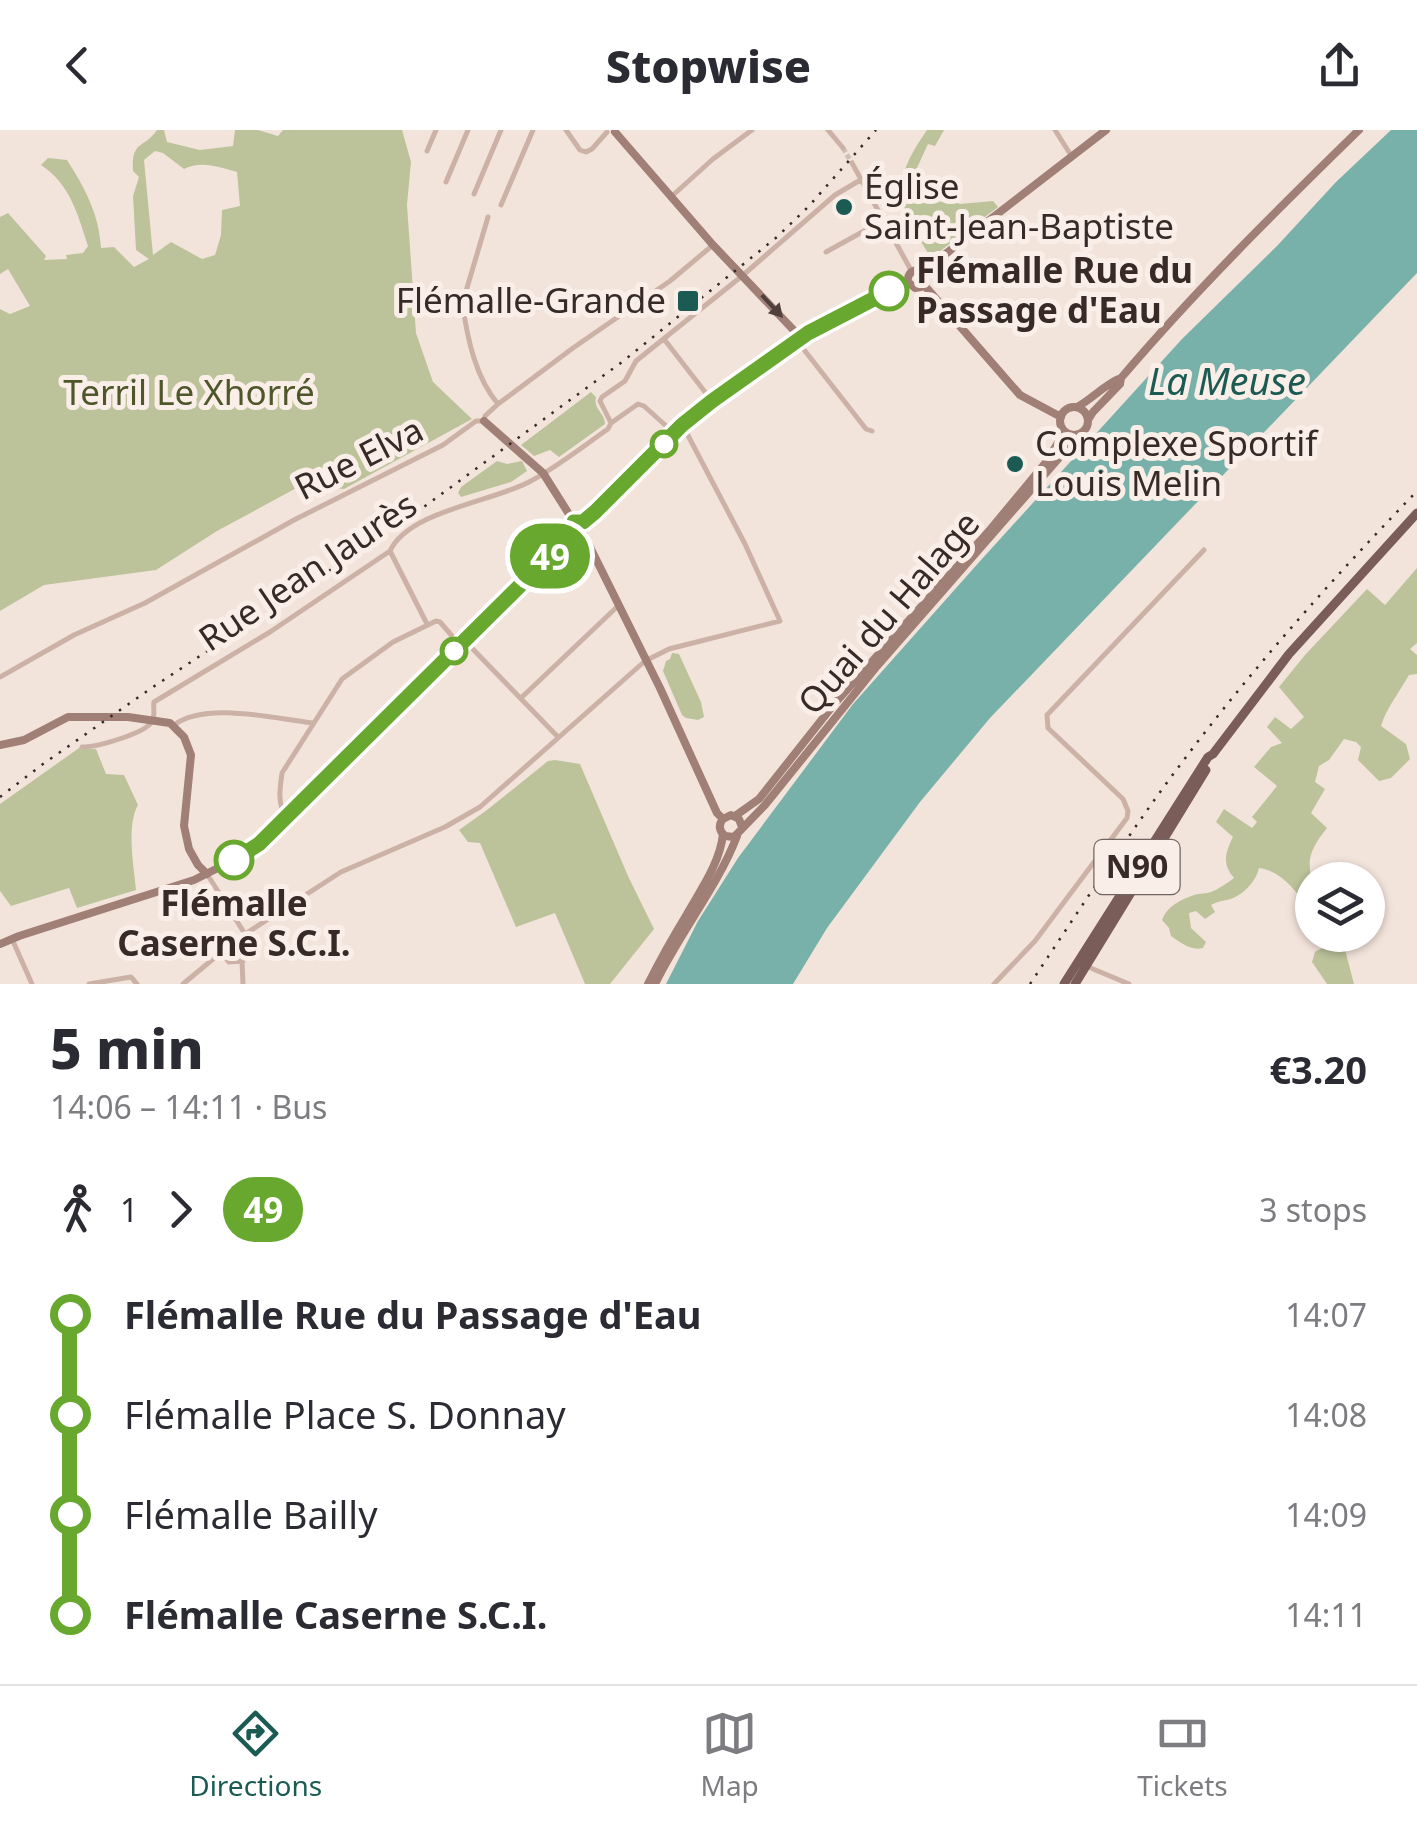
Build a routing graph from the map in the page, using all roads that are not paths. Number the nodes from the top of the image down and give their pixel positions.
1 (436, 130) edge
2 (468, 130) edge
3 (501, 130) edge
4 (533, 130) edge
5 (566, 130) edge
6 (752, 130) edge
7 (828, 130) edge
8 (1055, 130) edge
9 (1106, 130) edge
10 (1359, 130) edge
11 (611, 131) edge
12 (843, 148) tunnel mouth
13 (427, 151) dead end
14 (1073, 157) junction
15 (852, 163) tunnel mouth
16 (862, 179) junction
17 (446, 182) dead end
18 (474, 194) dead end
19 (672, 196) junction
20 (502, 205) dead end
21 (488, 216) dead end
22 (884, 220) junction
23 (713, 245) junction
24 (826, 252) dead end
25 (912, 272) junction
26 (924, 274) junction
27 (742, 276) junction
28 (908, 282) junction
29 (924, 285) junction
30 (664, 339) junction
31 (799, 339) junction
32 (1120, 378) junction
33 (712, 401) junction
34 (498, 404) junction
35 (1077, 408) junction
36 (1061, 417) junction
37 (1088, 420) junction
38 (484, 421) junction
39 (611, 423) junction
40 (682, 425) junction
41 (1062, 428) junction
42 (872, 431) dead end
43 (674, 433) junction
44 (1079, 435) junction
45 (543, 473) junction
46 (1417, 514) edge
47 (578, 528) junction
48 (1204, 550) dead end
49 (390, 551) junction
50 (618, 606) junction
51 (427, 624) junction
52 (463, 643) junction
53 (645, 661) junction
54 (0, 678) edge
55 (521, 698) junction
56 (153, 719) junction
57 (313, 724) junction
58 (173, 726) junction
59 (558, 736) junction
60 (0, 745) edge
61 (82, 747) dead end
62 (734, 816) junction
63 (286, 817) junction
64 (723, 819) junction
65 (739, 831) junction
66 (723, 834) junction
67 (206, 874) junction
68 (243, 936) junction
69 (12, 939) junction
70 (0, 944) edge
71 (220, 953) junction
72 (243, 961) junction
73 (1082, 964) junction
74 (32, 984) edge
75 (89, 984) edge
76 (137, 984) edge
77 (183, 984) edge
78 (244, 984) edge
79 (652, 984) edge
80 (994, 984) edge
81 (1064, 984) edge
82 (1075, 984) edge
83 (1129, 984) edge

1 - 13 street
2 - 17 street
3 - 18 street
4 - 20 street
5 - 11 street
6 - 19 street
7 - 12 street
8 - 14 street
9 - 14 street
10 - 32 street, Quai du Halage
11 - 19 street
14 - 26 street
15 - 16 street
16 - 22 street
16 - 27 street
19 - 23 street
21 - 34 street
22 - 24 street
22 - 25 street
23 - 27 street
23 - 34 street, Rue Elva
25 - 26 street
25 - 28 street
26 - 29 street
27 - 30 street
27 -> 31 street
28 - 29 street
28 - 31 street
29 - 36 street
30 - 33 street
30 - 39 street
31 - 33 street
31 - 42 street
32 - 35 street, Quai du Halage
32 - 37 street, Quai du Halage
33 - 40 street
34 - 38 street, Rue Elva
35 - 36 street, Quai du Halage
35 - 37 street
36 - 41 street
37 - 44 street, Quai du Halage
38 - 45 street
38 - 54 street, Rue Elva
39 - 43 street, Rue Jean Jaurès
39 - 45 street, Rue Jean Jaurès
40 - 43 street
40 - 53 street
41 - 44 street
41 - 62 street, Quai du Halage
43 - 47 street
44 - 65 street, Quai du Halage
45 - 47 street
45 - 49 street, Rue Jean Jaurès
46 - 73 main road, N90
47 - 50 street
47 - 52 street
48 - 80 street
49 - 51 street
49 - 56 street, Rue Jean Jaurès
50 - 53 street
50 - 55 street
51 - 52 street
51 - 57 street
52 - 55 street
52 - 63 street
53 - 59 street
53 - 64 street
55 - 59 street
56 - 58 street
56 - 60 street
56 - 61 street
57 - 58 street
57 - 63 street
58 - 67 street
59 - 68 street
62 - 64 street
62 - 65 street
63 - 67 street
64 - 66 street
65 - 66 street
65 - 79 street, Quai du Halage
66 - 79 street
67 - 68 street
67 - 69 street
68 - 71 street
68 - 72 street
69 - 70 street
69 - 74 street
71 - 72 street
71 - 77 street
72 - 78 street
73 - 81 main road, N90
73 - 82 main road, N90
73 - 83 street
75 - 76 street

